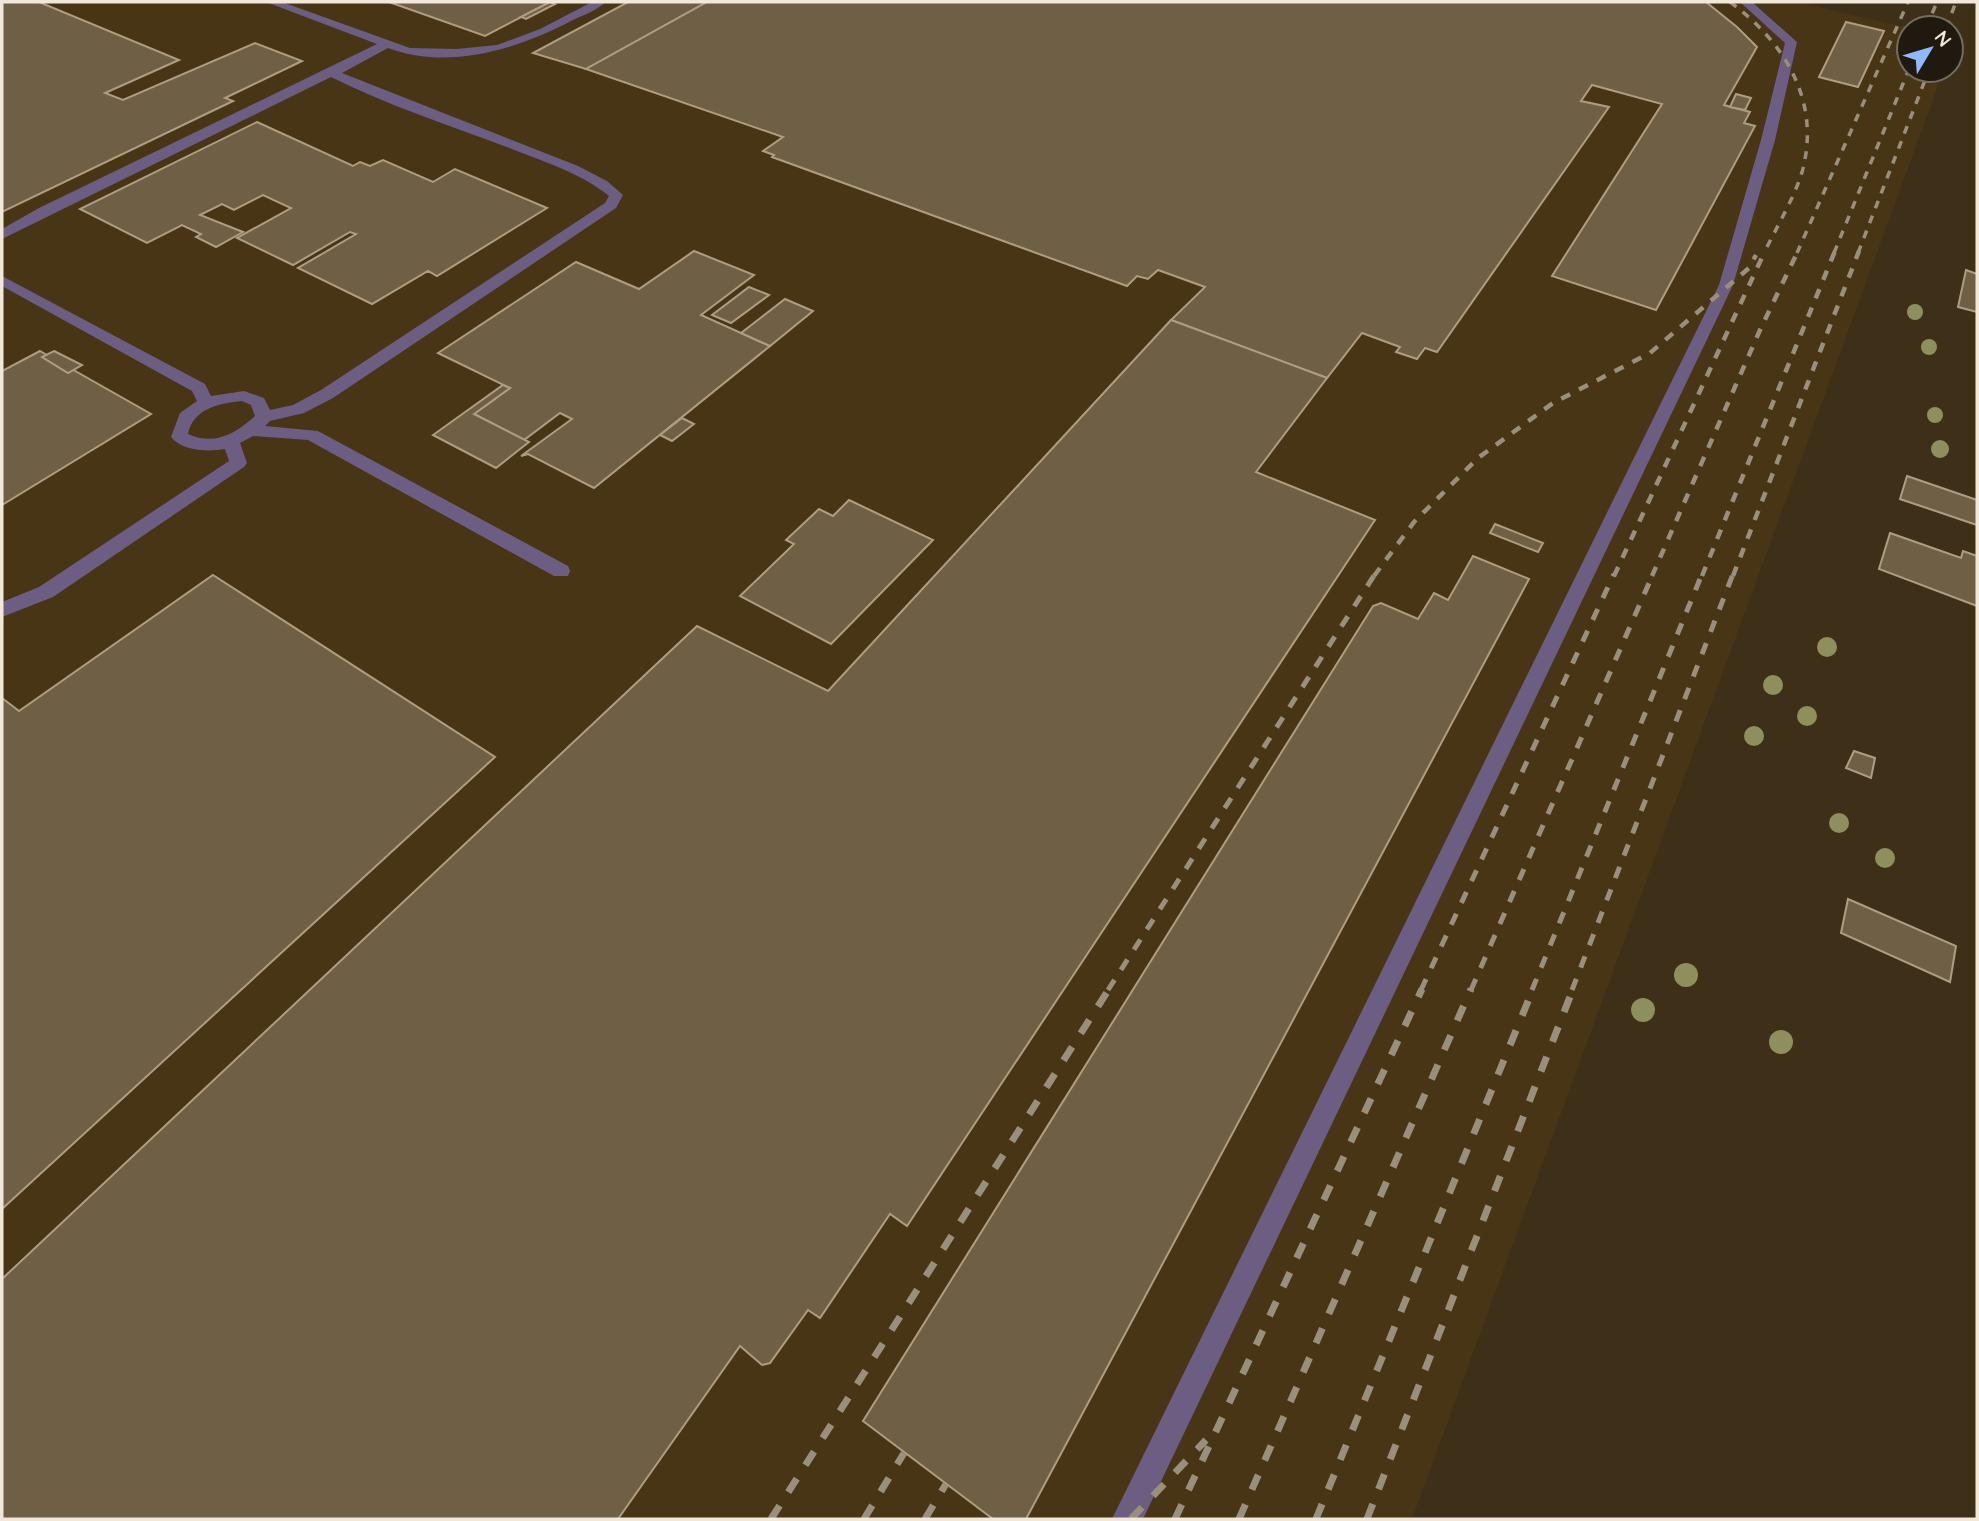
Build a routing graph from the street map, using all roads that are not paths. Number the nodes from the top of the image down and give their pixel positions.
1 (272, 2) edge
2 (600, 2) edge
3 (1746, 2) edge
4 (385, 45) junction
5 (341, 68) junction
6 (2, 235) edge
7 (2, 280) edge
8 (206, 402) junction
9 (264, 417) junction
10 (251, 430) junction
11 (231, 440) junction
12 (561, 571) dead end
13 (2, 610) edge
14 (1127, 1519) edge

1 - 4 lane
2 - 4 lane
3 - 14 lane
4 - 5 lane
5 - 6 lane
5 - 9 lane
7 - 8 lane
8 - 9 lane
8 - 11 lane
9 - 10 lane
10 - 11 lane
10 - 12 lane
11 - 13 lane

